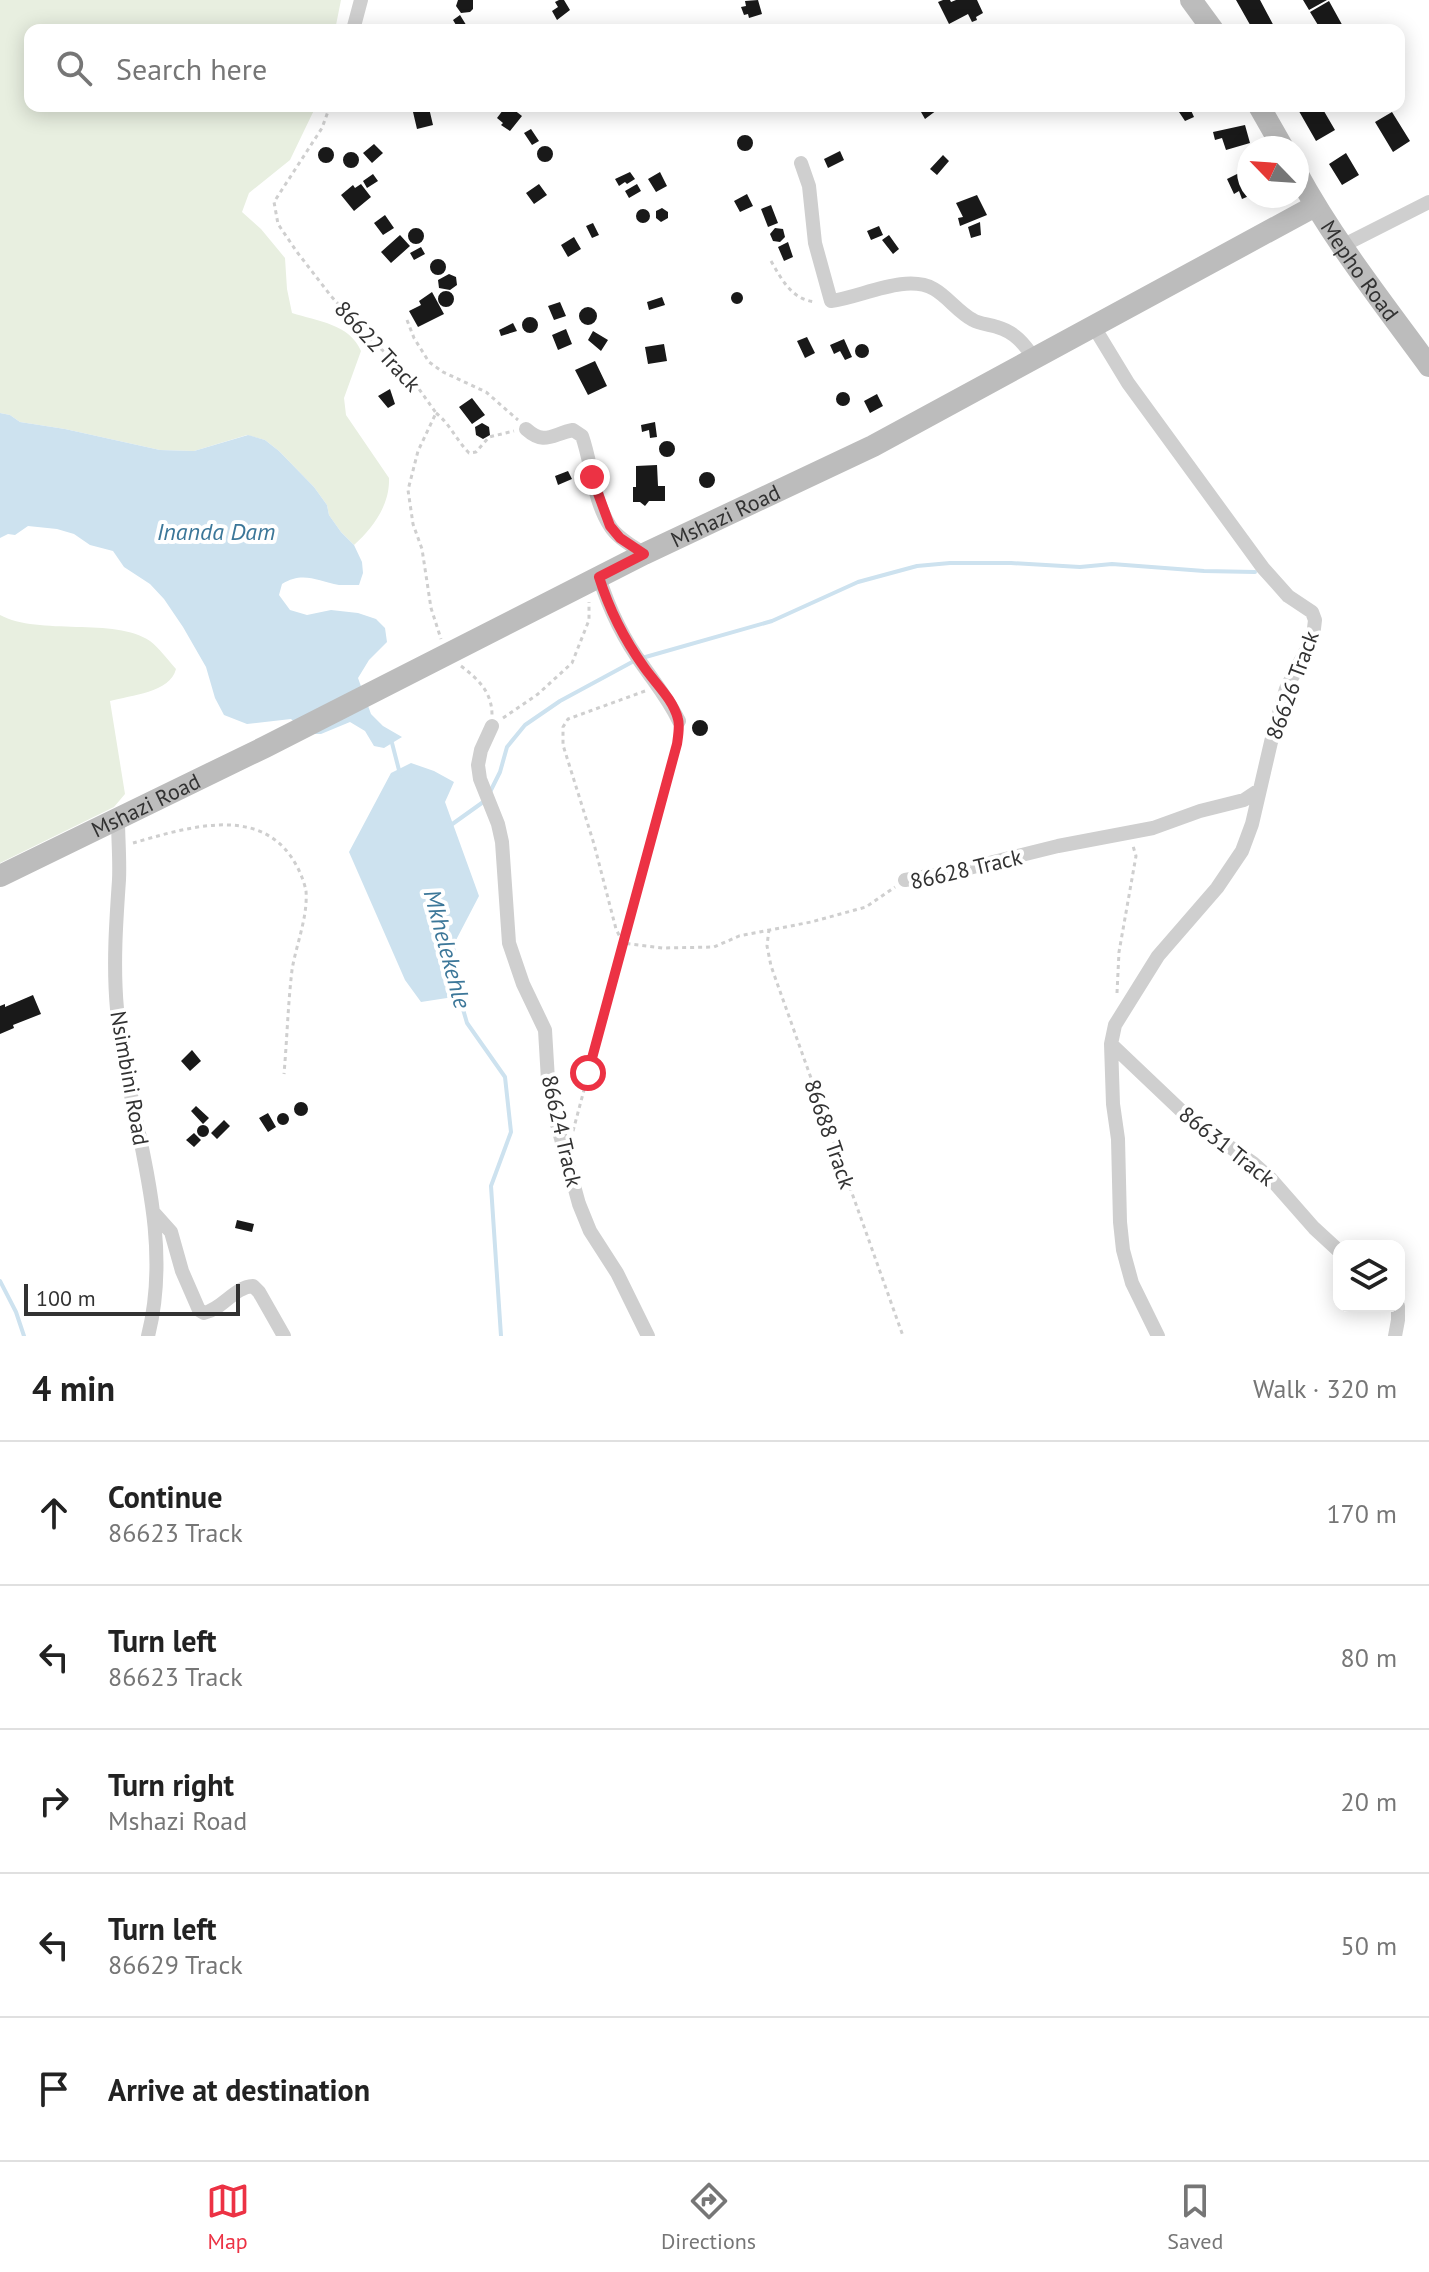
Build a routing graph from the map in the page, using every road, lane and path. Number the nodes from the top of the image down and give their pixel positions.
1 (361, 0) edge
2 (1191, 0) edge
3 (355, 24) edge
4 (1209, 24) edge
5 (328, 112) edge
6 (1262, 112) edge
7 (1276, 136) edge
8 (801, 163) dead end
9 (1309, 195) edge
10 (1429, 202) edge
11 (1315, 206) junction
12 (1342, 246) junction
13 (771, 261) dead end
14 (831, 301) junction
15 (407, 320) dead end
16 (1094, 327) junction
17 (1034, 358) junction
18 (1429, 366) edge
19 (436, 413) junction
20 (526, 429) junction
21 (644, 554) junction
22 (594, 580) junction
23 (446, 655) junction
24 (659, 686) junction
25 (679, 721) joint
26 (492, 726) junction
27 (1259, 790) junction
28 (118, 819) junction
29 (1136, 831) junction
30 (118, 847) junction
31 (0, 876) edge
32 (905, 880) joint
33 (769, 929) junction
34 (623, 943) junction
35 (1117, 996) dead end
36 (1111, 1044) junction
37 (284, 1074) dead end
38 (567, 1157) junction
39 (154, 1213) junction
40 (1333, 1245) edge
41 (1398, 1312) edge
42 (148, 1336) edge
43 (284, 1336) edge
44 (648, 1336) edge
45 (903, 1336) edge
46 (1158, 1336) edge
47 (1395, 1336) edge

1 - 3 street
2 - 4 street
5 - 19 path, 86622 Track
6 - 7 street
8 - 14 street
9 - 11 street, Mepho Road
10 - 12 street
11 - 12 street, Mepho Road
11 - 16 street, Mshazi Road
12 - 18 street, Mepho Road
13 - 14 path
14 - 17 street
15 - 20 path
16 - 17 street, Mshazi Road
16 - 27 street, 86626 Track
17 - 21 street, Mshazi Road
19 - 20 path
19 - 23 path, 86622 Track
20 - 21 street
21 - 22 street, Mshazi Road
22 - 23 street, Mshazi Road
22 - 24 street
22 - 26 path
23 - 26 path
23 - 28 street, Mshazi Road
24 - 25 street
24 - 34 path
25 - 34 path
26 - 38 street, 86624 Track
27 - 29 street, 86628 Track
27 - 36 street, 86626 Track
28 - 30 street, Nsimbini Road
28 - 31 street, Mshazi Road
29 - 32 street, 86628 Track
29 - 35 path
30 - 37 path
30 - 39 street, Nsimbini Road
32 - 33 path, 86628 Track
33 - 34 path, 86628 Track
33 - 45 path, 86688 Track
34 - 38 path
36 - 40 street, 86631 Track
36 - 46 street
38 - 44 street, 86624 Track
39 - 42 street, Nsimbini Road
39 - 43 street
41 - 47 street

